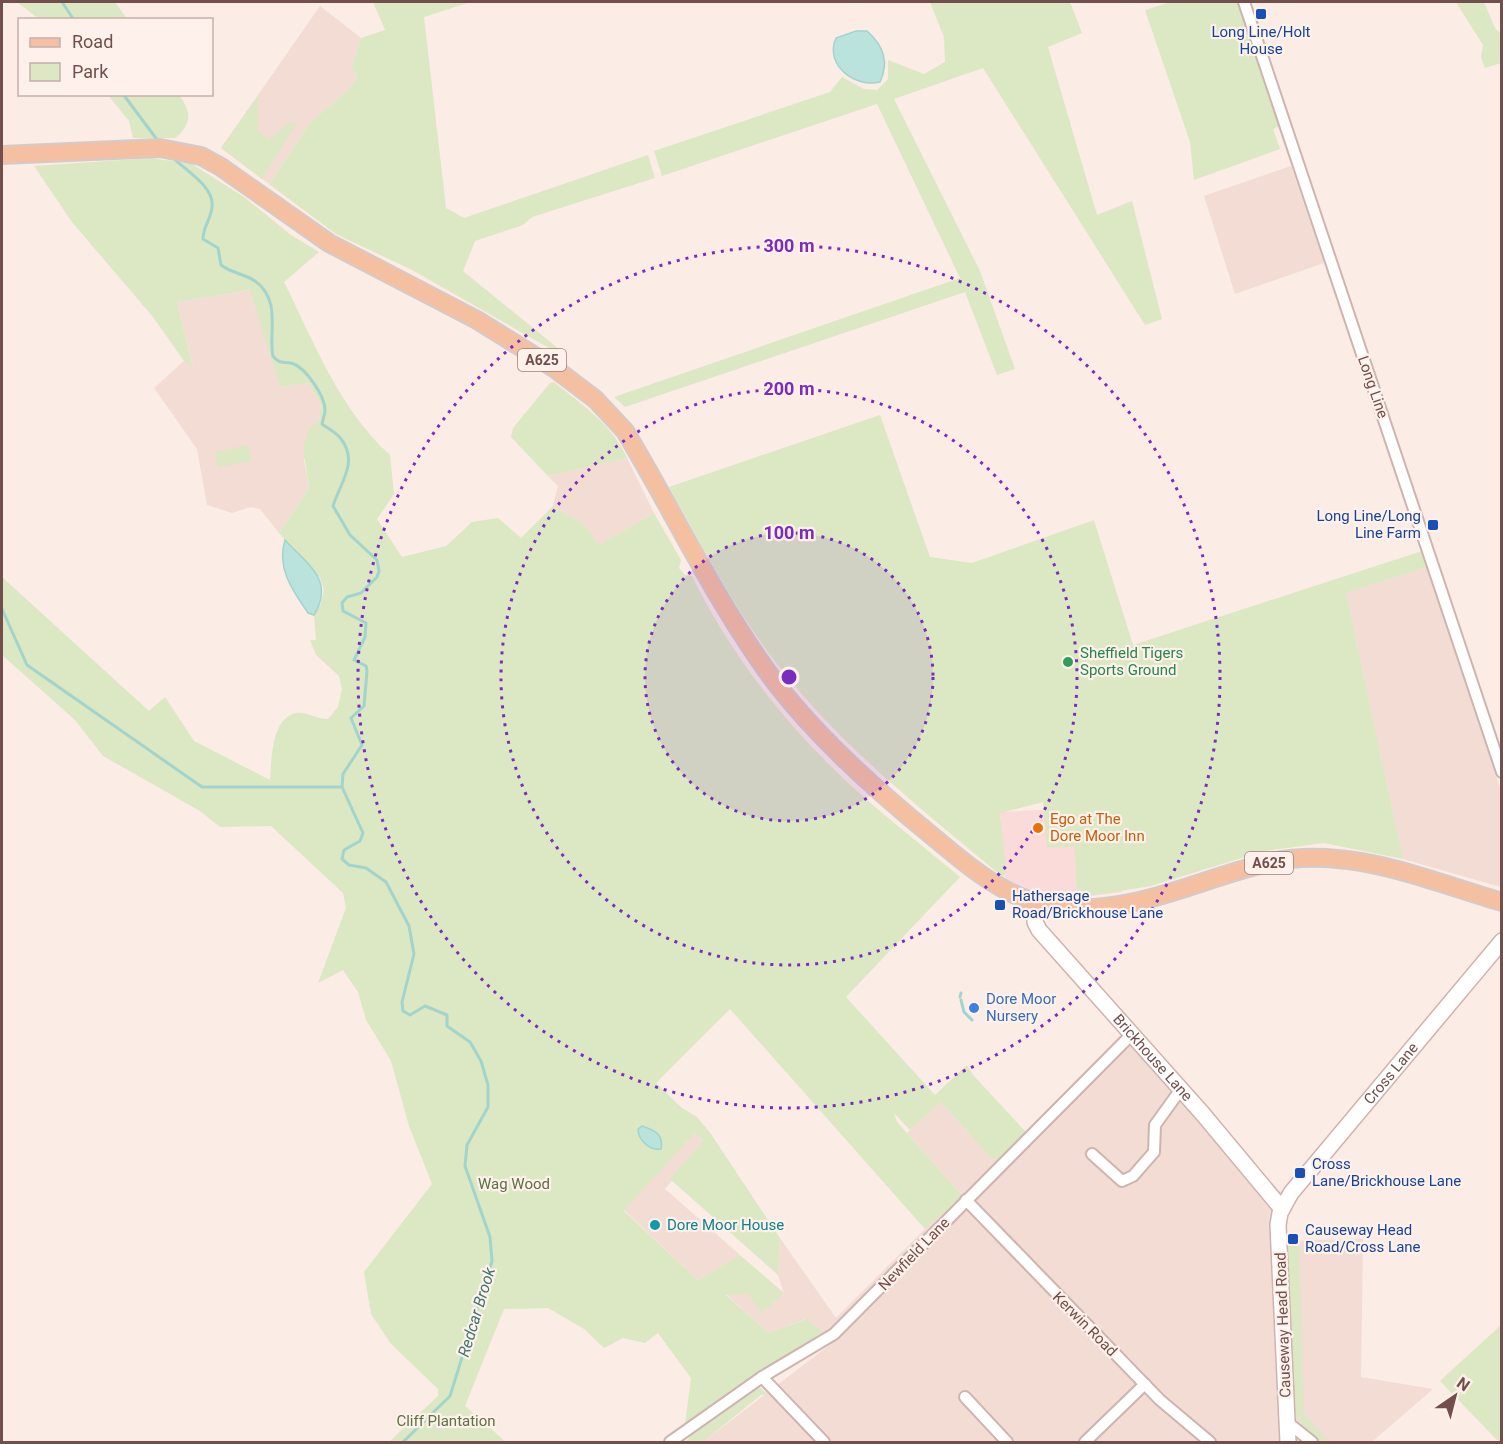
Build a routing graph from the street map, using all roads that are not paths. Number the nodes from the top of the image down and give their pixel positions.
1 (1244, 2) edge
2 (2, 155) edge
3 (1502, 772) edge
4 (1502, 902) edge
5 (1037, 904) junction
6 (1502, 941) edge
7 (1131, 1035) junction
8 (1181, 1089) junction
9 (1092, 1154) dead end
10 (966, 1200) junction
11 (1282, 1209) junction
12 (762, 1377) junction
13 (1144, 1384) junction
14 (965, 1397) dead end
15 (1287, 1422) junction
16 (673, 1442) edge
17 (824, 1443) edge
18 (1007, 1443) edge
19 (1085, 1443) edge
20 (1210, 1443) edge
21 (1288, 1443) edge
22 (1311, 1443) edge

1 - 3 street, Long Line
2 - 5 main road, A625
4 - 5 main road, A625
5 - 7 street, Brickhouse Lane
6 - 11 street, Cross Lane
7 - 8 street, Brickhouse Lane
7 - 10 street, Newfield Lane
8 - 9 street
8 - 11 street, Brickhouse Lane
10 - 12 street, Newfield Lane
10 - 13 street, Kerwin Road
11 - 15 street, Causeway Head Road
12 - 16 street, Newfield Lane
12 - 17 street
13 - 19 street
13 - 20 street, Kerwin Road
14 - 18 street
15 - 21 street, Causeway Head Road
15 - 22 street

